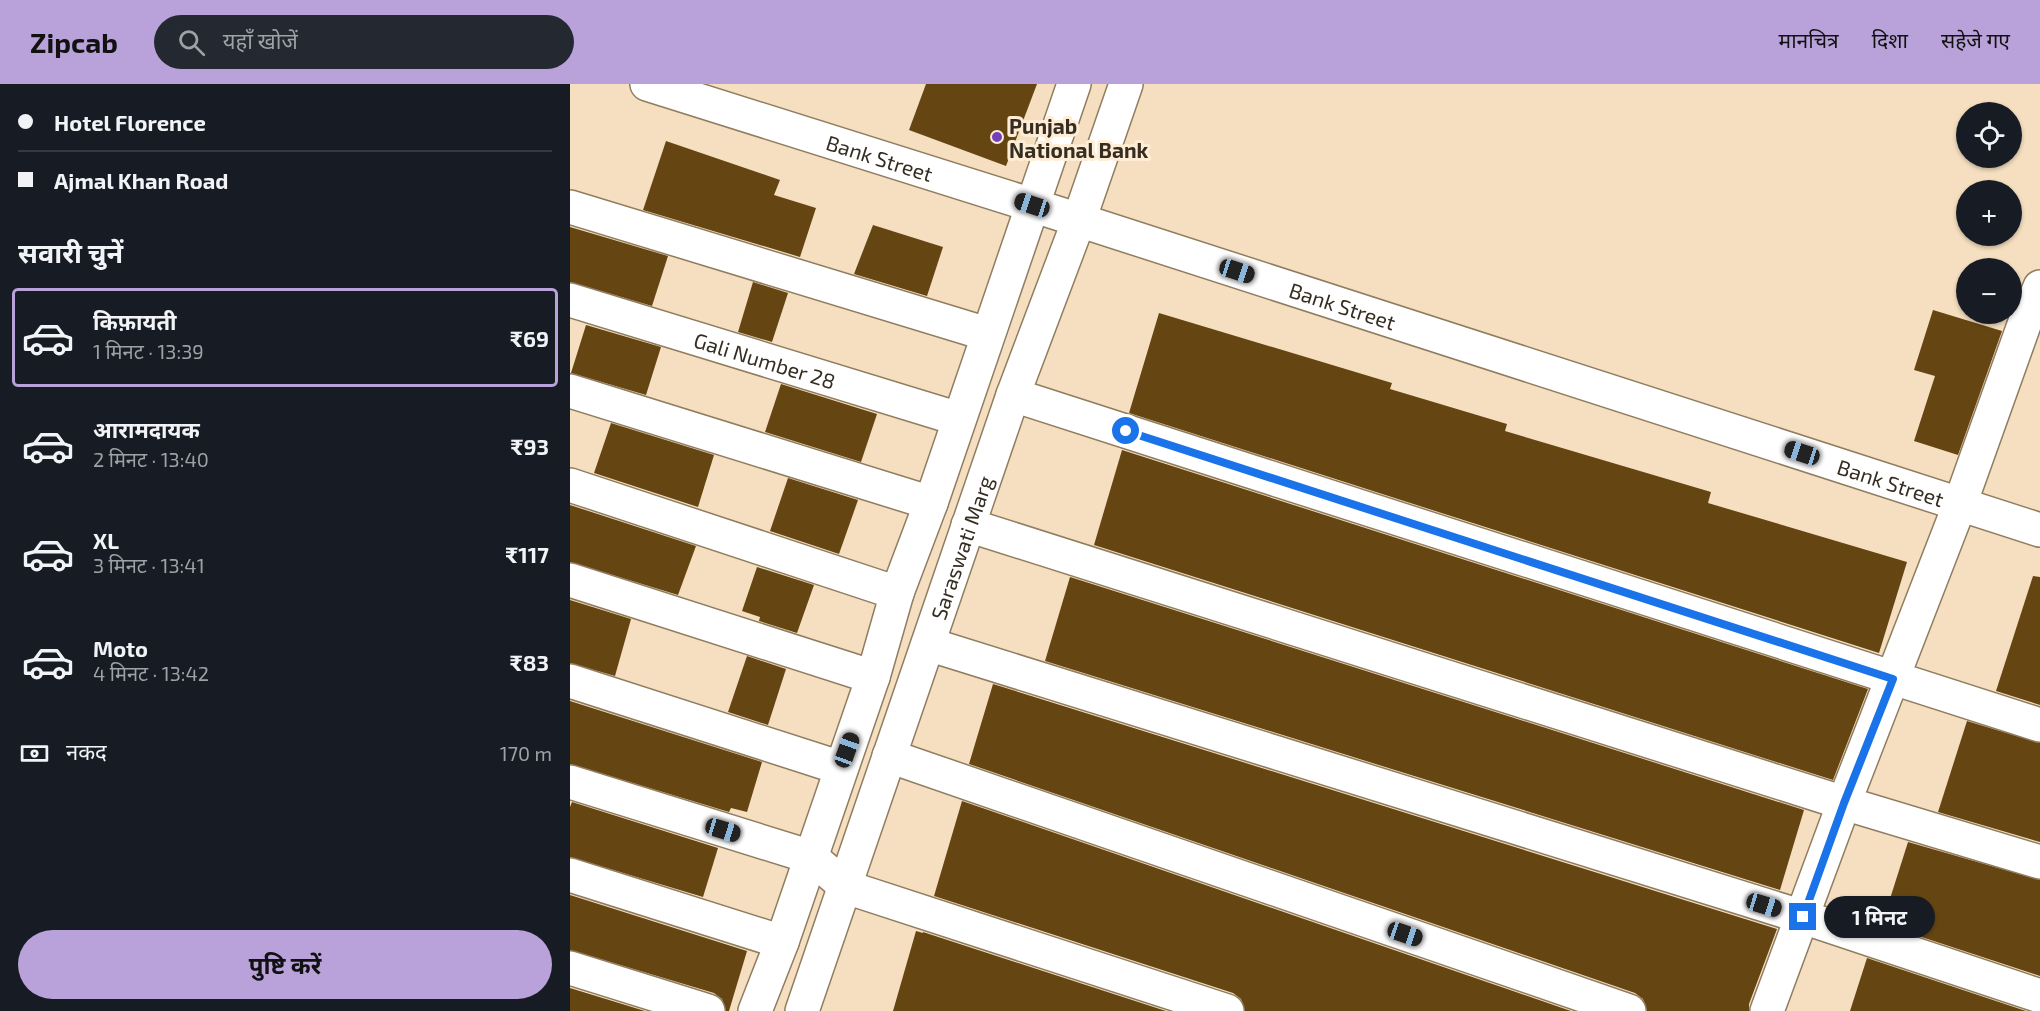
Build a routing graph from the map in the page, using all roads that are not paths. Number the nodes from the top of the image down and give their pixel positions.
1 (647, 84) edge
2 (1074, 84) edge
3 (1126, 84) edge
4 (1032, 205) junction
5 (570, 207) edge
6 (1079, 220) junction
7 (2040, 287) edge
8 (570, 300) edge
9 (2032, 325) edge
10 (987, 334) junction
11 (570, 391) edge
12 (1013, 395) junction
13 (959, 419) junction
14 (570, 484) edge
15 (931, 503) junction
16 (1960, 504) junction
17 (968, 525) junction
18 (2040, 530) edge
19 (570, 580) edge
20 (897, 593) junction
21 (928, 645) junction
22 (873, 677) junction
23 (1893, 679) junction
24 (570, 681) edge
25 (2040, 725) edge
26 (889, 756) junction
27 (841, 768) junction
28 (570, 783) edge
29 (1844, 803) junction
30 (811, 857) junction
31 (2040, 862) edge
32 (570, 874) edge
33 (846, 887) junction
34 (1803, 917) junction
35 (782, 942) junction
36 (570, 968) edge
37 (2040, 996) edge
38 (708, 1011) edge
39 (755, 1011) edge
40 (802, 1011) edge
41 (1227, 1011) edge
42 (1629, 1011) edge
43 (1767, 1011) edge

1 - 4 street, Bank Street
2 - 4 street, Saraswati Marg
3 - 6 street, Saraswati Marg
4 - 6 street, Bank Street
4 - 10 street, Saraswati Marg
5 - 10 street
6 - 12 street, Saraswati Marg
6 - 16 street, Bank Street
7 - 9 street
8 - 13 street, Gali Number 28
9 - 16 street
10 - 13 street, Saraswati Marg
11 - 15 street
12 - 17 street, Saraswati Marg
12 - 23 street
13 - 15 street, Saraswati Marg
14 - 20 street
15 - 20 street, Saraswati Marg
16 - 18 street, Bank Street
16 - 23 street
17 - 21 street, Saraswati Marg
17 - 29 street
19 - 22 street
20 - 22 street, Saraswati Marg
21 - 26 street, Saraswati Marg
21 - 34 street
22 - 27 street, Saraswati Marg
23 - 25 street
23 - 29 street
24 - 27 street
26 - 33 street, Saraswati Marg
26 - 42 street
27 - 30 street, Saraswati Marg
28 - 30 street
29 - 31 street
29 - 34 street
30 - 33 street
30 - 35 street, Saraswati Marg
32 - 35 street
33 - 40 street, Saraswati Marg
33 - 41 street
34 - 37 street
34 - 43 street
35 - 39 street, Saraswati Marg
36 - 38 street

